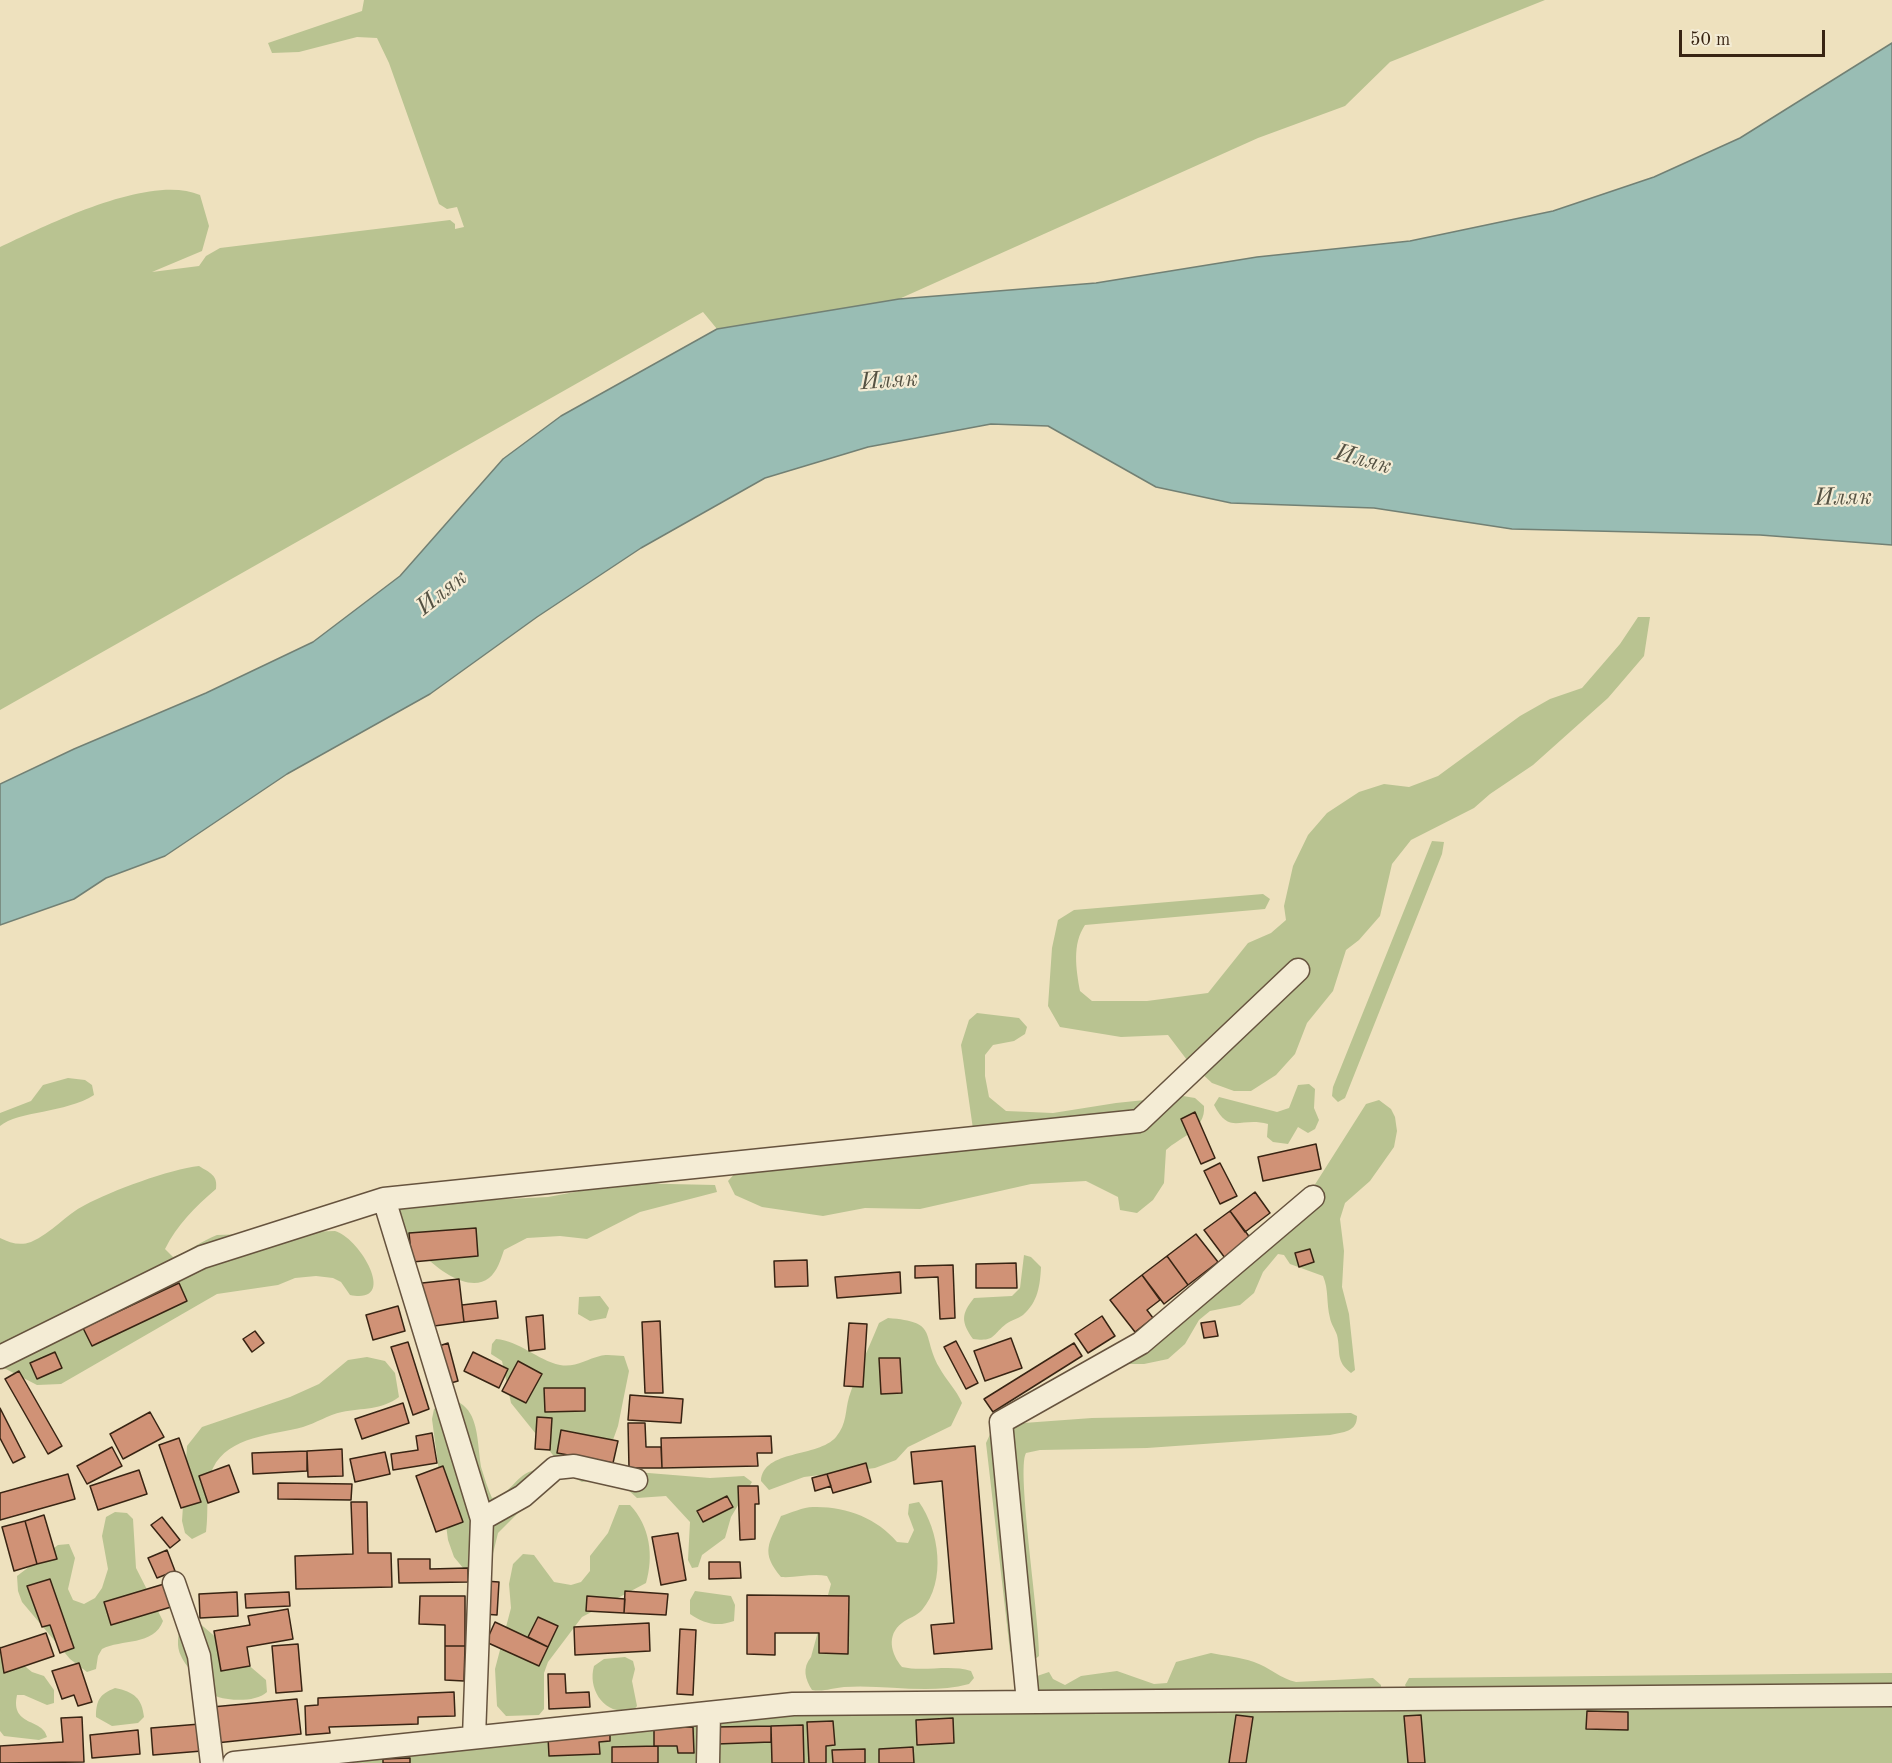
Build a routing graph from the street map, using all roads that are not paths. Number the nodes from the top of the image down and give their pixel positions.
1 (1298, 970) dead end
2 (1313, 1197) dead end
3 (384, 1199) junction
4 (0, 1357) edge
5 (636, 1480) dead end
6 (482, 1519) junction
7 (174, 1583) dead end
8 (1892, 1695) edge
9 (1028, 1702) junction
10 (709, 1713) junction
11 (474, 1737) junction
12 (212, 1763) edge
13 (234, 1763) edge
14 (708, 1763) edge

1 - 3 street
2 - 9 street
3 - 4 street
3 - 6 street
5 - 6 street
6 - 11 street
7 - 12 street
8 - 9 street
9 - 10 street
10 - 11 street
10 - 14 street
11 - 13 street

